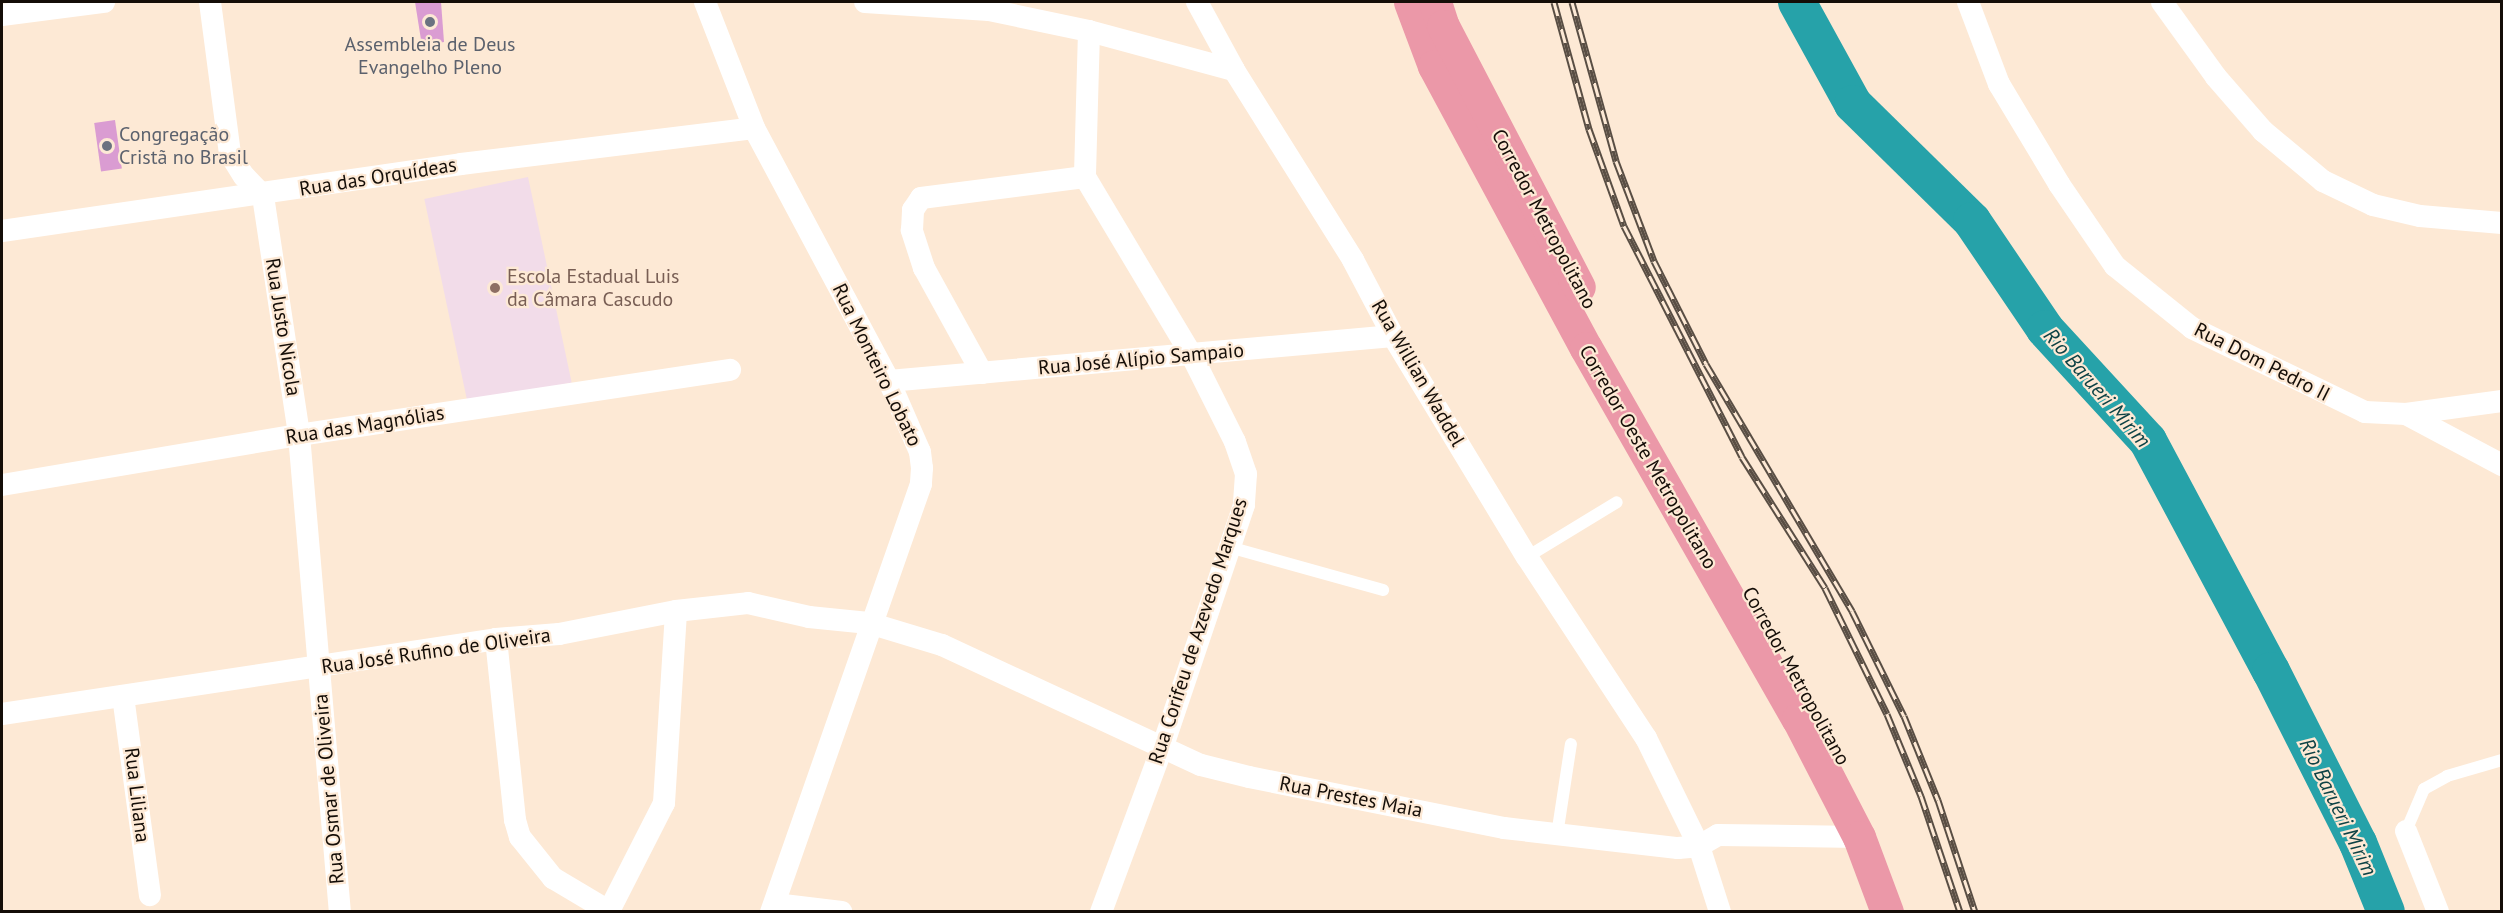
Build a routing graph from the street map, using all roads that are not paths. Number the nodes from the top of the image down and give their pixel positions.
1 (104, 2) edge
2 (210, 2) edge
3 (705, 2) edge
4 (865, 2) edge
5 (1197, 2) edge
6 (1410, 2) edge
7 (1435, 2) edge
8 (1968, 2) edge
9 (2162, 2) edge
10 (984, 6) edge
11 (2, 15) edge
12 (1089, 31) junction
13 (1234, 70) junction
14 (754, 128) junction
15 (1085, 177) junction
16 (263, 196) junction
17 (2502, 223) edge
18 (2, 231) edge
19 (1393, 336) junction
20 (1191, 354) junction
21 (730, 370) dead end
22 (982, 373) junction
23 (889, 381) junction
24 (2502, 401) edge
25 (2406, 414) junction
26 (299, 435) junction
27 (2502, 465) edge
28 (2, 485) edge
29 (1617, 502) dead end
30 (1229, 547) junction
31 (1527, 557) junction
32 (1383, 590) dead end
33 (676, 610) junction
34 (869, 623) junction
35 (496, 639) junction
36 (319, 666) junction
37 (123, 696) junction
38 (2, 714) edge
39 (1571, 744) dead end
40 (1162, 748) junction
41 (2502, 760) edge
42 (2406, 831) joint
43 (1557, 835) junction
44 (1858, 837) junction
45 (1699, 846) junction
46 (150, 895) dead end
47 (773, 908) edge
48 (609, 911) edge
49 (340, 912) edge
50 (842, 912) edge
51 (1101, 912) edge
52 (1720, 912) edge
53 (1887, 912) edge
54 (1900, 912) edge
55 (1909, 912) edge
56 (2438, 912) edge

1 - 11 street
2 - 16 street
3 - 14 street, Rua Monteiro Lobato
4 - 10 street
5 - 13 street, Rua Willian Waddel
6 - 44 main road, Corredor Oeste Metropolitano
7 - 55 main road, Corredor Metropolitano
8 - 25 street, Rua Dom Pedro II
9 - 17 street
10 - 12 street
12 - 13 street
12 - 15 street
13 - 19 street, Rua Willian Waddel
14 - 16 street, Rua das Orquídeas
14 - 23 street, Rua Monteiro Lobato
15 - 20 street, Rua Corifeu de Azevedo Marques
15 - 22 street
16 - 18 street, Rua das Orquídeas
16 - 26 street, Rua Justo Nicola
19 - 20 street, Rua José Alípio Sampaio
19 - 31 street, Rua Willian Waddel
20 - 22 street, Rua José Alípio Sampaio
20 - 30 street, Rua Corifeu de Azevedo Marques
21 - 26 street, Rua das Magnólias
22 - 23 street, Rua José Alípio Sampaio
23 - 34 street, Rua Monteiro Lobato
24 - 25 street
25 - 27 street, Rua Dom Pedro II
26 - 28 street, Rua das Magnólias
26 - 36 street, Rua Justo Nicola
29 - 31 lane
30 - 32 lane
30 - 40 street, Rua Corifeu de Azevedo Marques
31 - 45 street, Rua Willian Waddel
33 - 34 street, Rua José Rufino de Oliveira
33 - 35 street, Rua José Rufino de Oliveira
33 - 48 street
34 - 40 street, Rua Prestes Maia
34 - 47 street, Rua Monteiro Lobato
35 - 36 street, Rua José Rufino de Oliveira
35 - 48 street
36 - 37 street, Rua José Rufino de Oliveira
36 - 49 street, Rua Osmar de Oliveira
37 - 38 street, Rua José Rufino de Oliveira
37 - 46 street, Rua Liliana
39 - 43 lane
40 - 43 street, Rua Prestes Maia
40 - 51 street, Rua Corifeu de Azevedo Marques
41 - 42 lane
42 - 56 street
43 - 45 street, Rua Prestes Maia
44 - 45 street, Rua Prestes Maia
44 - 53 main road, Corredor Oeste Metropolitano
44 - 54 main road
45 - 52 street, Rua Willian Waddel
47 - 50 street

